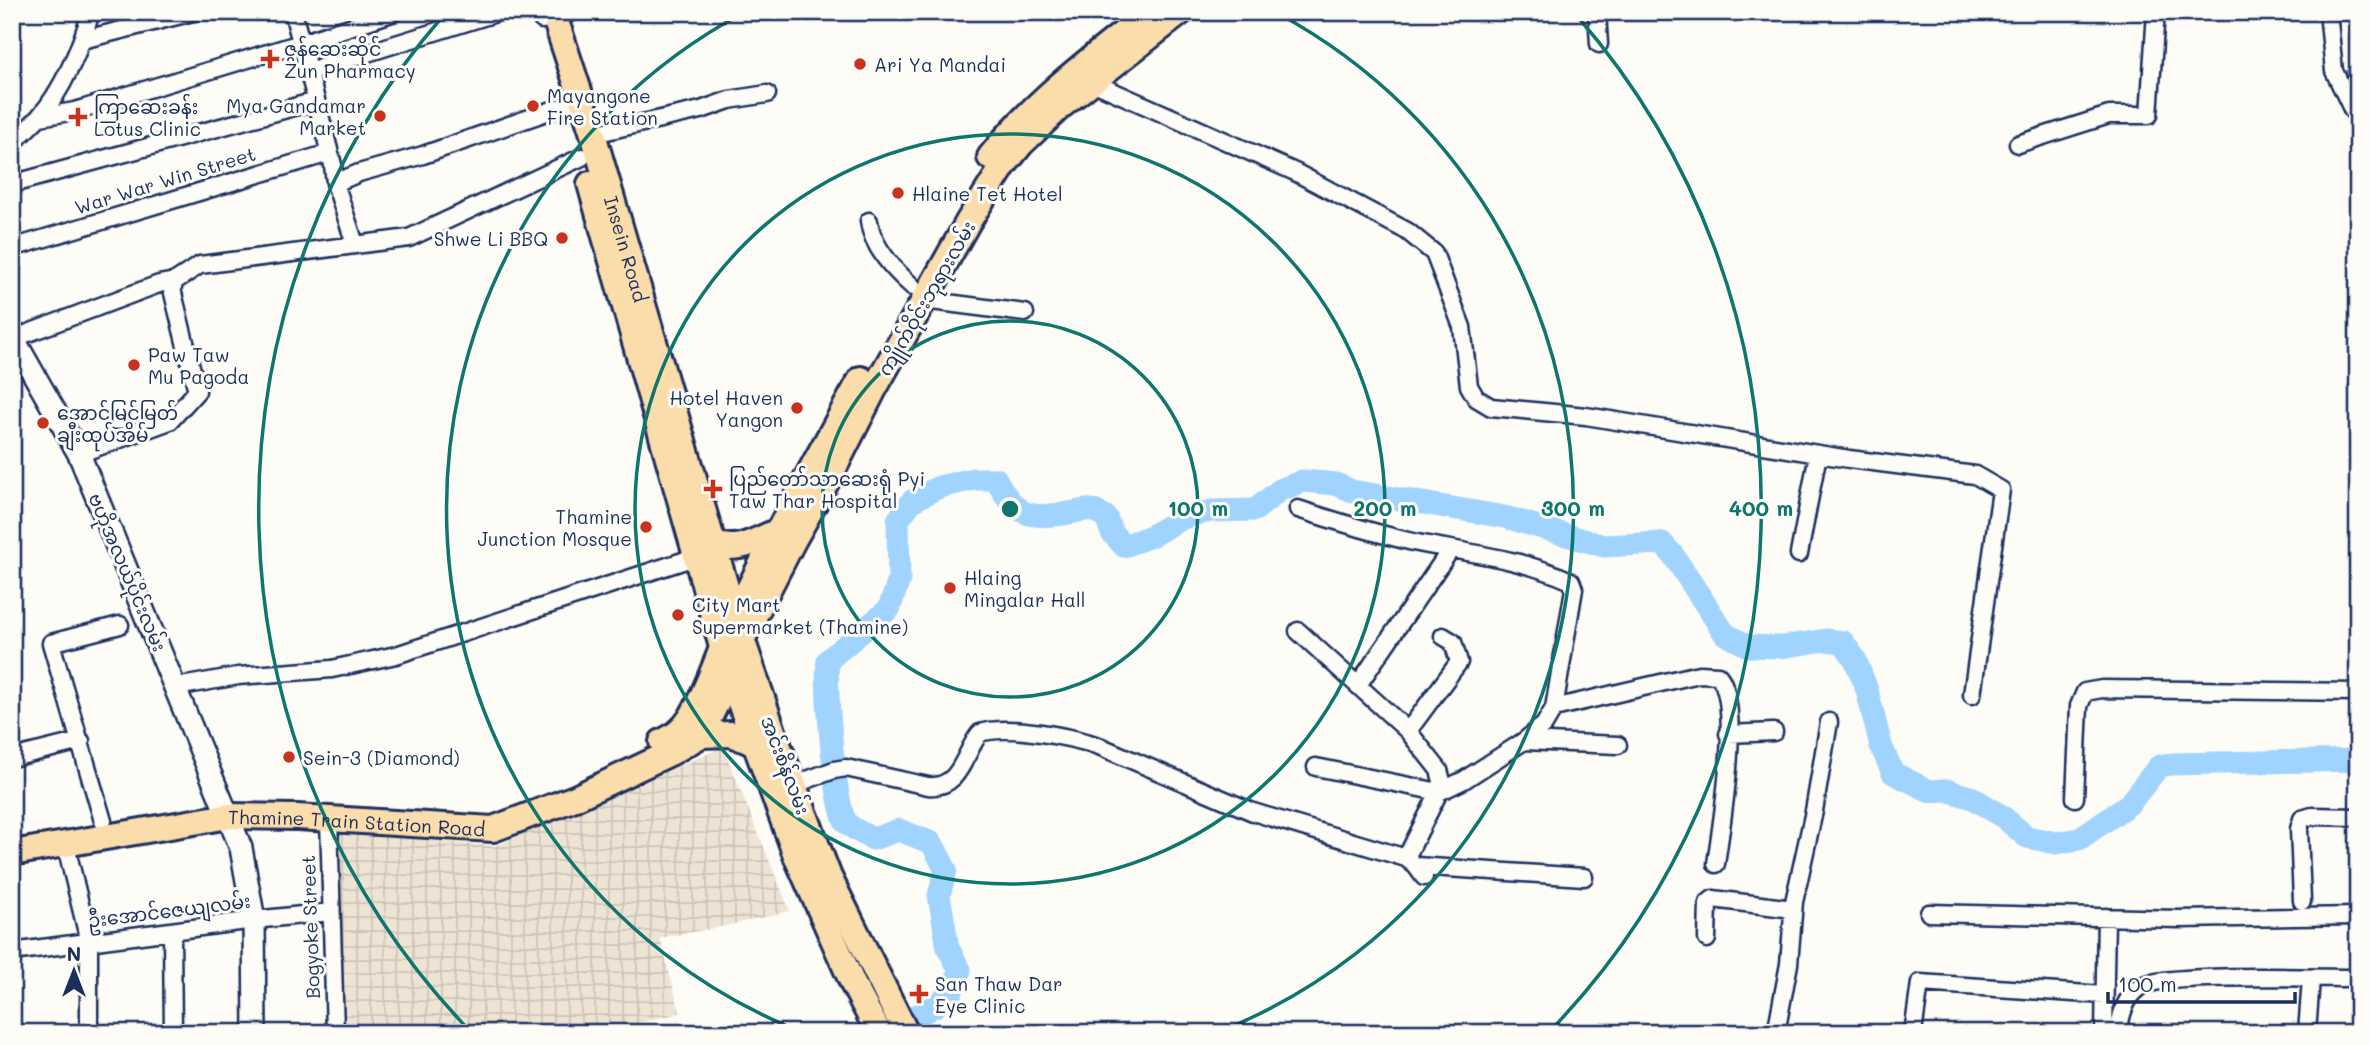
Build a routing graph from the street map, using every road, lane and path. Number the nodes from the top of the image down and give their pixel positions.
1 (91, 12) edge
2 (193, 12) edge
3 (293, 12) edge
4 (395, 12) edge
5 (499, 12) edge
6 (1150, 12) edge
7 (1181, 12) edge
8 (1597, 12) edge
9 (2156, 12) edge
10 (2328, 12) edge
11 (552, 15) edge
12 (82, 40) junction
13 (301, 43) junction
14 (1599, 44) dead end
15 (309, 71) junction
16 (1082, 78) junction
17 (767, 94) dead end
18 (316, 101) junction
19 (574, 103) junction
20 (2358, 116) edge
21 (40, 117) junction
22 (593, 134) junction
23 (2018, 144) dead end
24 (12, 145) edge
25 (329, 153) junction
26 (582, 158) junction
27 (335, 183) junction
28 (12, 184) edge
29 (869, 221) dead end
30 (355, 244) junction
31 (12, 248) edge
32 (173, 285) junction
33 (918, 293) junction
34 (1025, 313) dead end
35 (14, 337) edge
36 (79, 454) junction
37 (1818, 454) junction
38 (697, 486) joint
39 (1297, 509) dead end
40 (778, 531) junction
41 (705, 549) junction
42 (1451, 549) junction
43 (1799, 554) dead end
44 (120, 625) dead end
45 (1298, 631) dead end
46 (733, 635) junction
47 (1443, 636) dead end
48 (730, 675) junction
49 (1358, 685) junction
50 (176, 687) junction
51 (2358, 692) edge
52 (1972, 695) dead end
53 (1554, 708) junction
54 (1829, 722) dead end
55 (1408, 731) junction
56 (1774, 732) dead end
57 (1728, 734) junction
58 (701, 735) junction
59 (80, 741) junction
60 (1524, 741) junction
61 (755, 744) junction
62 (1618, 745) dead end
63 (12, 758) edge
64 (1315, 767) dead end
65 (793, 785) junction
66 (1439, 792) junction
67 (2075, 798) dead end
68 (226, 808) junction
69 (2358, 817) edge
70 (329, 819) junction
71 (84, 832) junction
72 (12, 839) edge
73 (12, 853) edge
74 (1716, 864) dead end
75 (1415, 867) junction
76 (1584, 877) dead end
77 (2302, 901) dead end
78 (1793, 909) junction
79 (331, 912) junction
80 (1929, 913) dead end
81 (2358, 916) edge
82 (2106, 917) junction
83 (254, 920) junction
84 (172, 932) junction
85 (1707, 939) dead end
86 (89, 941) junction
87 (12, 952) edge
88 (2311, 978) junction
89 (2358, 978) edge
90 (2104, 995) junction
91 (875, 1026) edge
92 (89, 1033) edge
93 (173, 1033) edge
94 (255, 1033) edge
95 (334, 1033) edge
96 (906, 1033) edge
97 (1776, 1033) edge
98 (1913, 1033) edge
99 (2104, 1033) edge
100 (2119, 1033) edge
101 (2307, 1033) edge

1 - 12 street
2 - 12 street
3 - 13 street
4 - 13 street
5 - 15 street
6 - 16 main road, ကျိုက်ဝိုင်းဘုရားလမ်း
7 - 16 main road, ကျိုက်ဝိုင်းဘုရားလမ်း
8 - 14 street
9 - 23 street
10 - 20 street
11 - 19 main road
12 - 21 street
13 - 15 street
13 - 21 street
15 - 18 street
16 - 33 main road, ကျိုက်ဝိုင်းဘုရားလမ်း
16 - 37 street
17 - 22 street
18 - 25 street
18 - 28 street
19 - 22 main road, Insein Road
19 - 26 main road
19 - 27 street
21 - 24 street
22 - 38 main road, Insein Road
25 - 27 street
25 - 31 street, War War Win Street
26 - 30 street
26 - 41 main road
27 - 30 street
29 - 33 street
30 - 32 street
32 - 35 street
32 - 36 street
33 - 34 street
33 - 40 main road, ကျိုက်ဝိုင်းဘုရားလမ်း
33 - 46 main road, ကျိုက်ဝိုင်းဘုရားလမ်း
35 - 36 street, ဗဟိုအလယ်ပိုင်းလမ်း
36 - 50 street, ဗဟိုအလယ်ပိုင်းလမ်း
37 - 43 street
37 - 52 street
38 - 41 main road, အင်းစိန်လမ်း
39 - 42 street
40 - 41 main road
40 - 46 main road, ကျိုက်ဝိုင်းဘုရားလမ်း
41 - 46 main road, အင်းစိန်လမ်း
41 - 50 street
42 - 49 street
42 - 53 street
44 - 59 street
45 - 49 street
46 - 48 main road, အင်းစိန်လမ်း
46 - 65 main road, အင်းစိန်လမ်း
46 - 68 main road, Thamine Train Station Road
47 - 55 street
48 - 58 main road
48 - 61 main road, အင်းစိန်လမ်း
49 - 55 street
50 - 68 street, ဗဟိုအလယ်ပိုင်းလမ်း
51 - 67 street
53 - 57 street
53 - 60 street
54 - 78 street
55 - 66 street
56 - 57 street
57 - 74 street
58 - 61 main road
58 - 70 main road, Thamine Train Station Road
59 - 63 street
59 - 71 street
60 - 62 street
60 - 66 street
61 - 91 main road, အင်းစိန်လမ်း
64 - 66 street
65 - 75 street
65 - 96 main road, အင်းစိန်လမ်း
66 - 75 street
68 - 70 main road, Thamine Train Station Road
68 - 71 main road, Thamine Train Station Road
68 - 83 street, ဗဟိုအလယ်ပိုင်းလမ်း
69 - 77 street
70 - 79 street, Bogyoke Street
71 - 72 main road, Thamine Train Station Road
71 - 73 main road, Thamine Train Station Road
71 - 86 street
75 - 76 street
78 - 85 street
78 - 97 street
79 - 83 street, ဦးအောင်ဇေယျလမ်း
79 - 95 street, Bogyoke Street
80 - 82 street
81 - 82 street
82 - 90 street
83 - 84 street, ဦးအောင်ဇေယျလမ်း
83 - 94 street, ဗဟိုအလယ်ပိုင်းလမ်း
84 - 86 street, ဦးအောင်ဇေယျလမ်း
84 - 93 street
86 - 87 street, ဦးအောင်ဇေယျလမ်း
86 - 92 street
88 - 89 street
88 - 100 street
88 - 101 street
90 - 98 street
90 - 99 street

